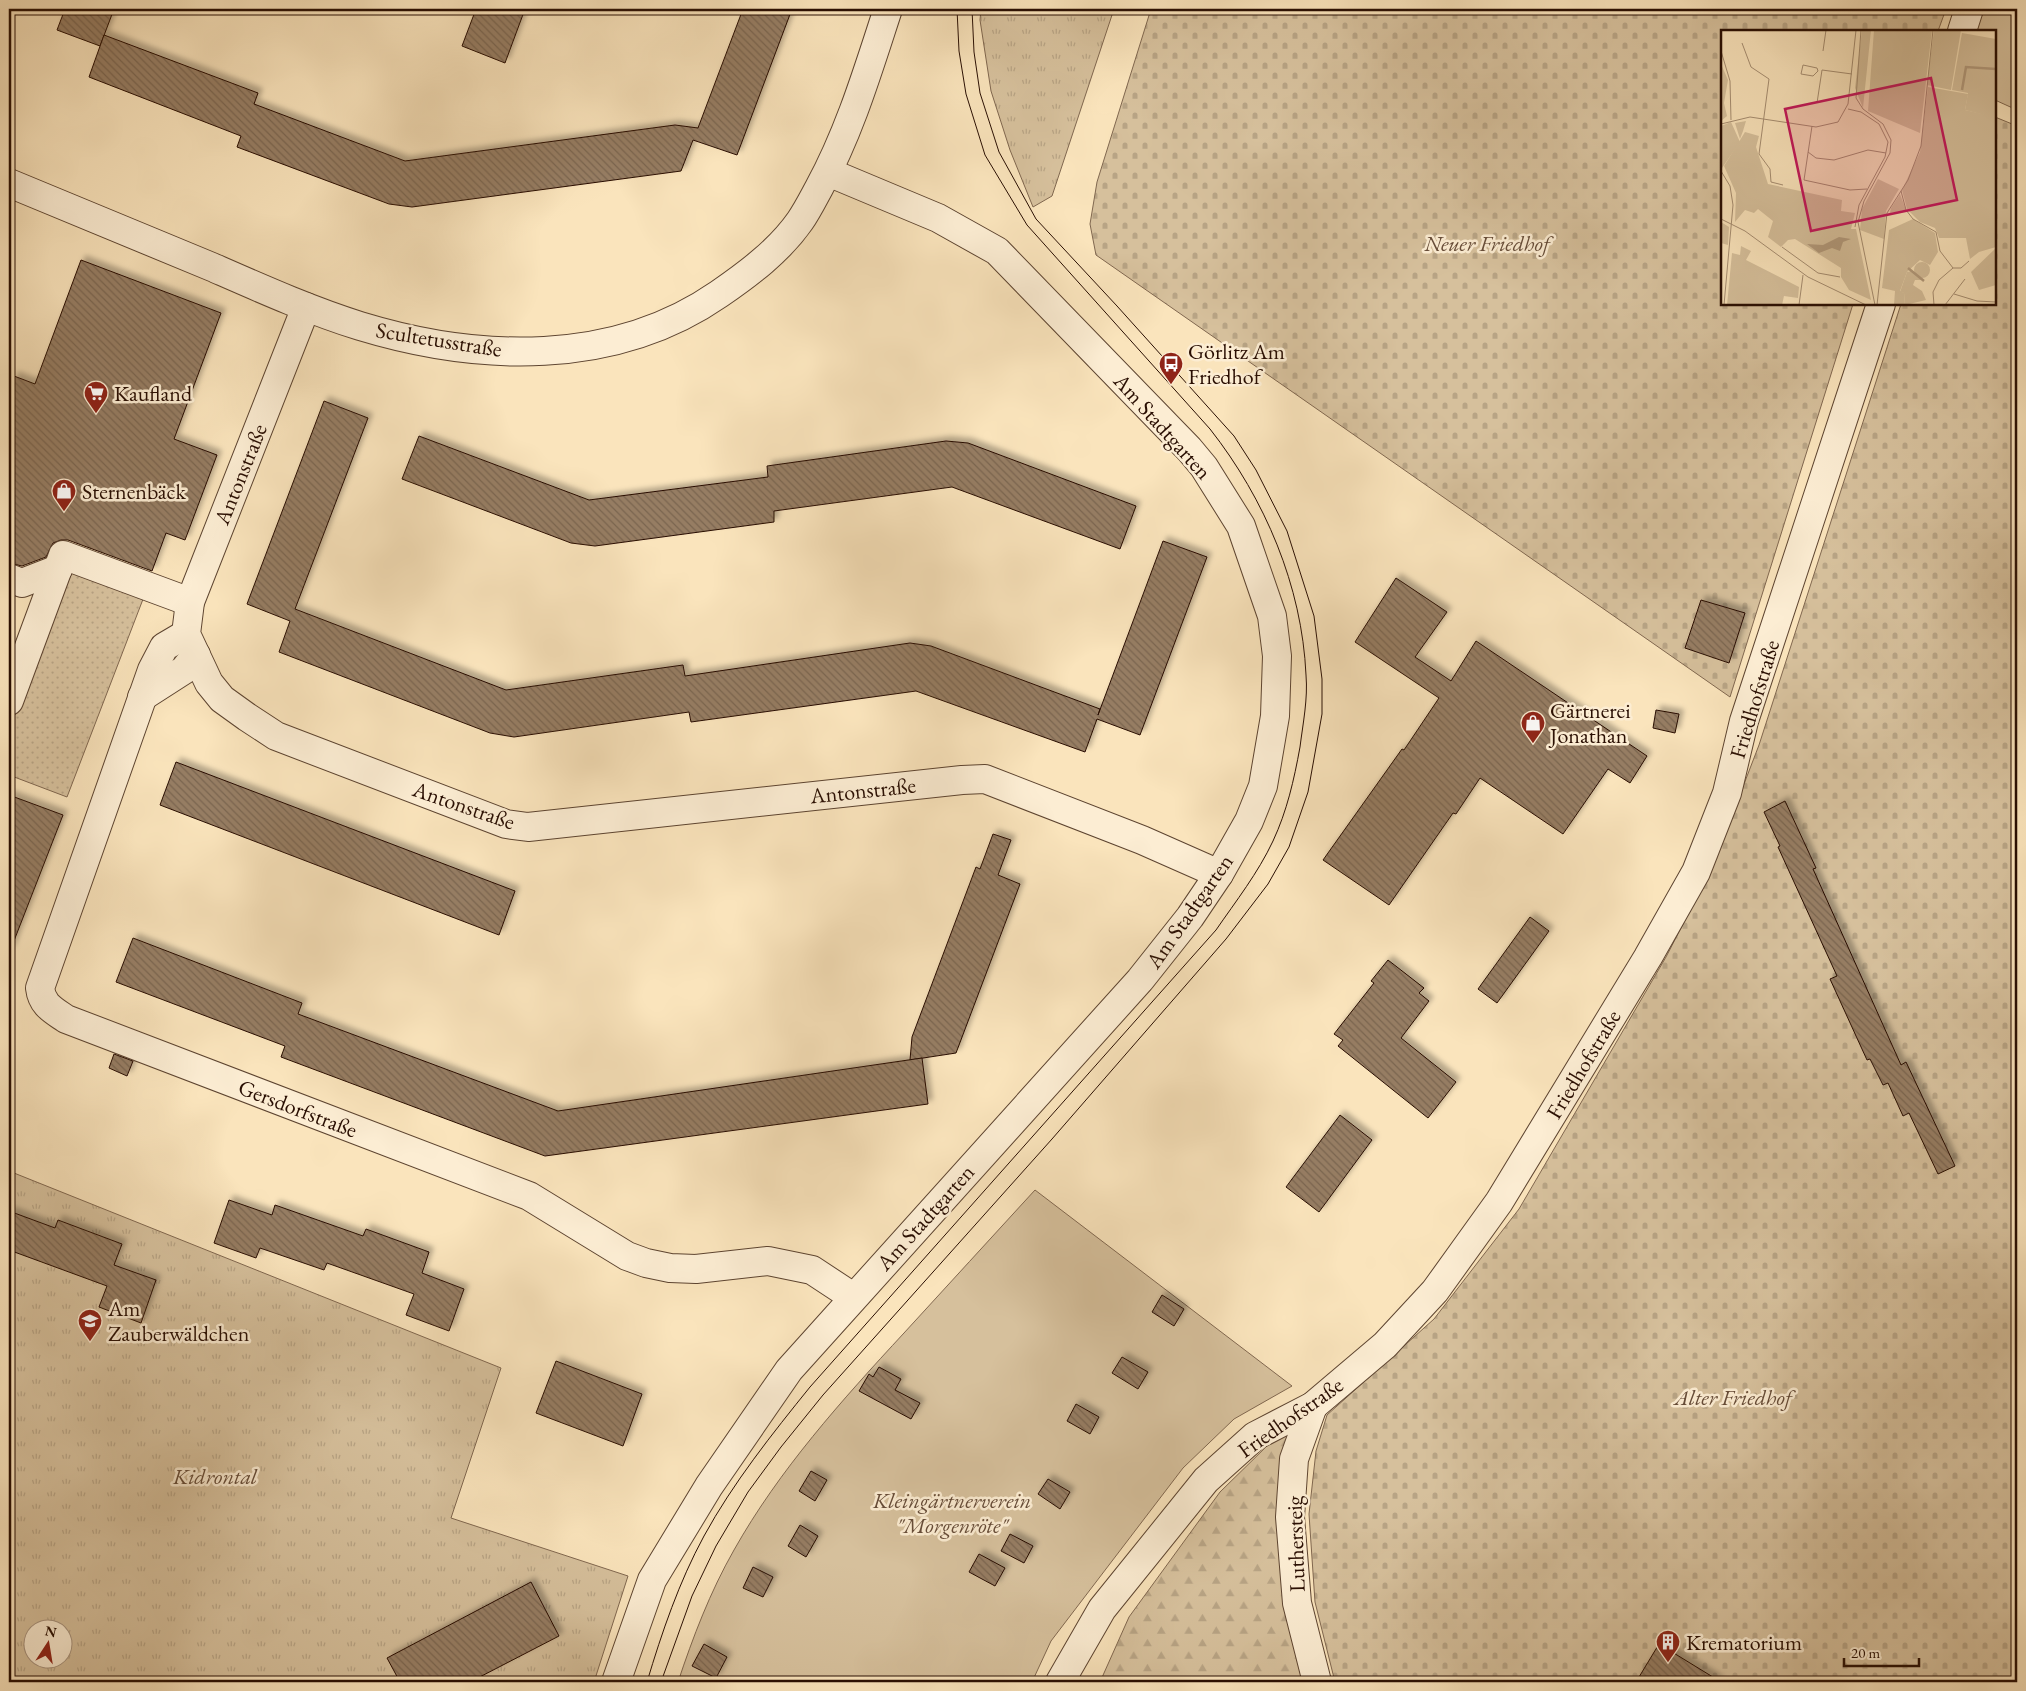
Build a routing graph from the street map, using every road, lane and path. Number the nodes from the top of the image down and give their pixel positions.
1 (888, 9) edge
2 (1969, 9) edge
3 (1962, 30) edge
4 (828, 172) junction
5 (9, 183) edge
6 (1881, 305) edge
7 (306, 307) junction
8 (58, 569) junction
9 (9, 578) edge
10 (190, 602) junction
11 (191, 644) junction
12 (9, 701) edge
13 (1219, 874) junction
14 (853, 1297) junction
15 (1313, 1406) junction
16 (616, 1682) edge
17 (1060, 1682) edge
18 (1317, 1682) edge

1 - 4 street, Scultetusstraße
2 - 3 street
4 - 7 street, Scultetusstraße
4 - 13 street, Am Stadtgarten
5 - 7 street, Scultetusstraße
6 - 15 street, Friedhofstraße
7 - 10 street, Antonstraße
8 - 9 street
8 - 10 street
8 - 12 street
10 - 11 street, Antonstraße
11 - 13 street, Antonstraße
11 - 14 street, Gersdorfstraße
13 - 14 street, Am Stadtgarten
14 - 16 street, Am Stadtgarten
15 - 17 street, Friedhofstraße
15 - 18 street, Luthersteig

